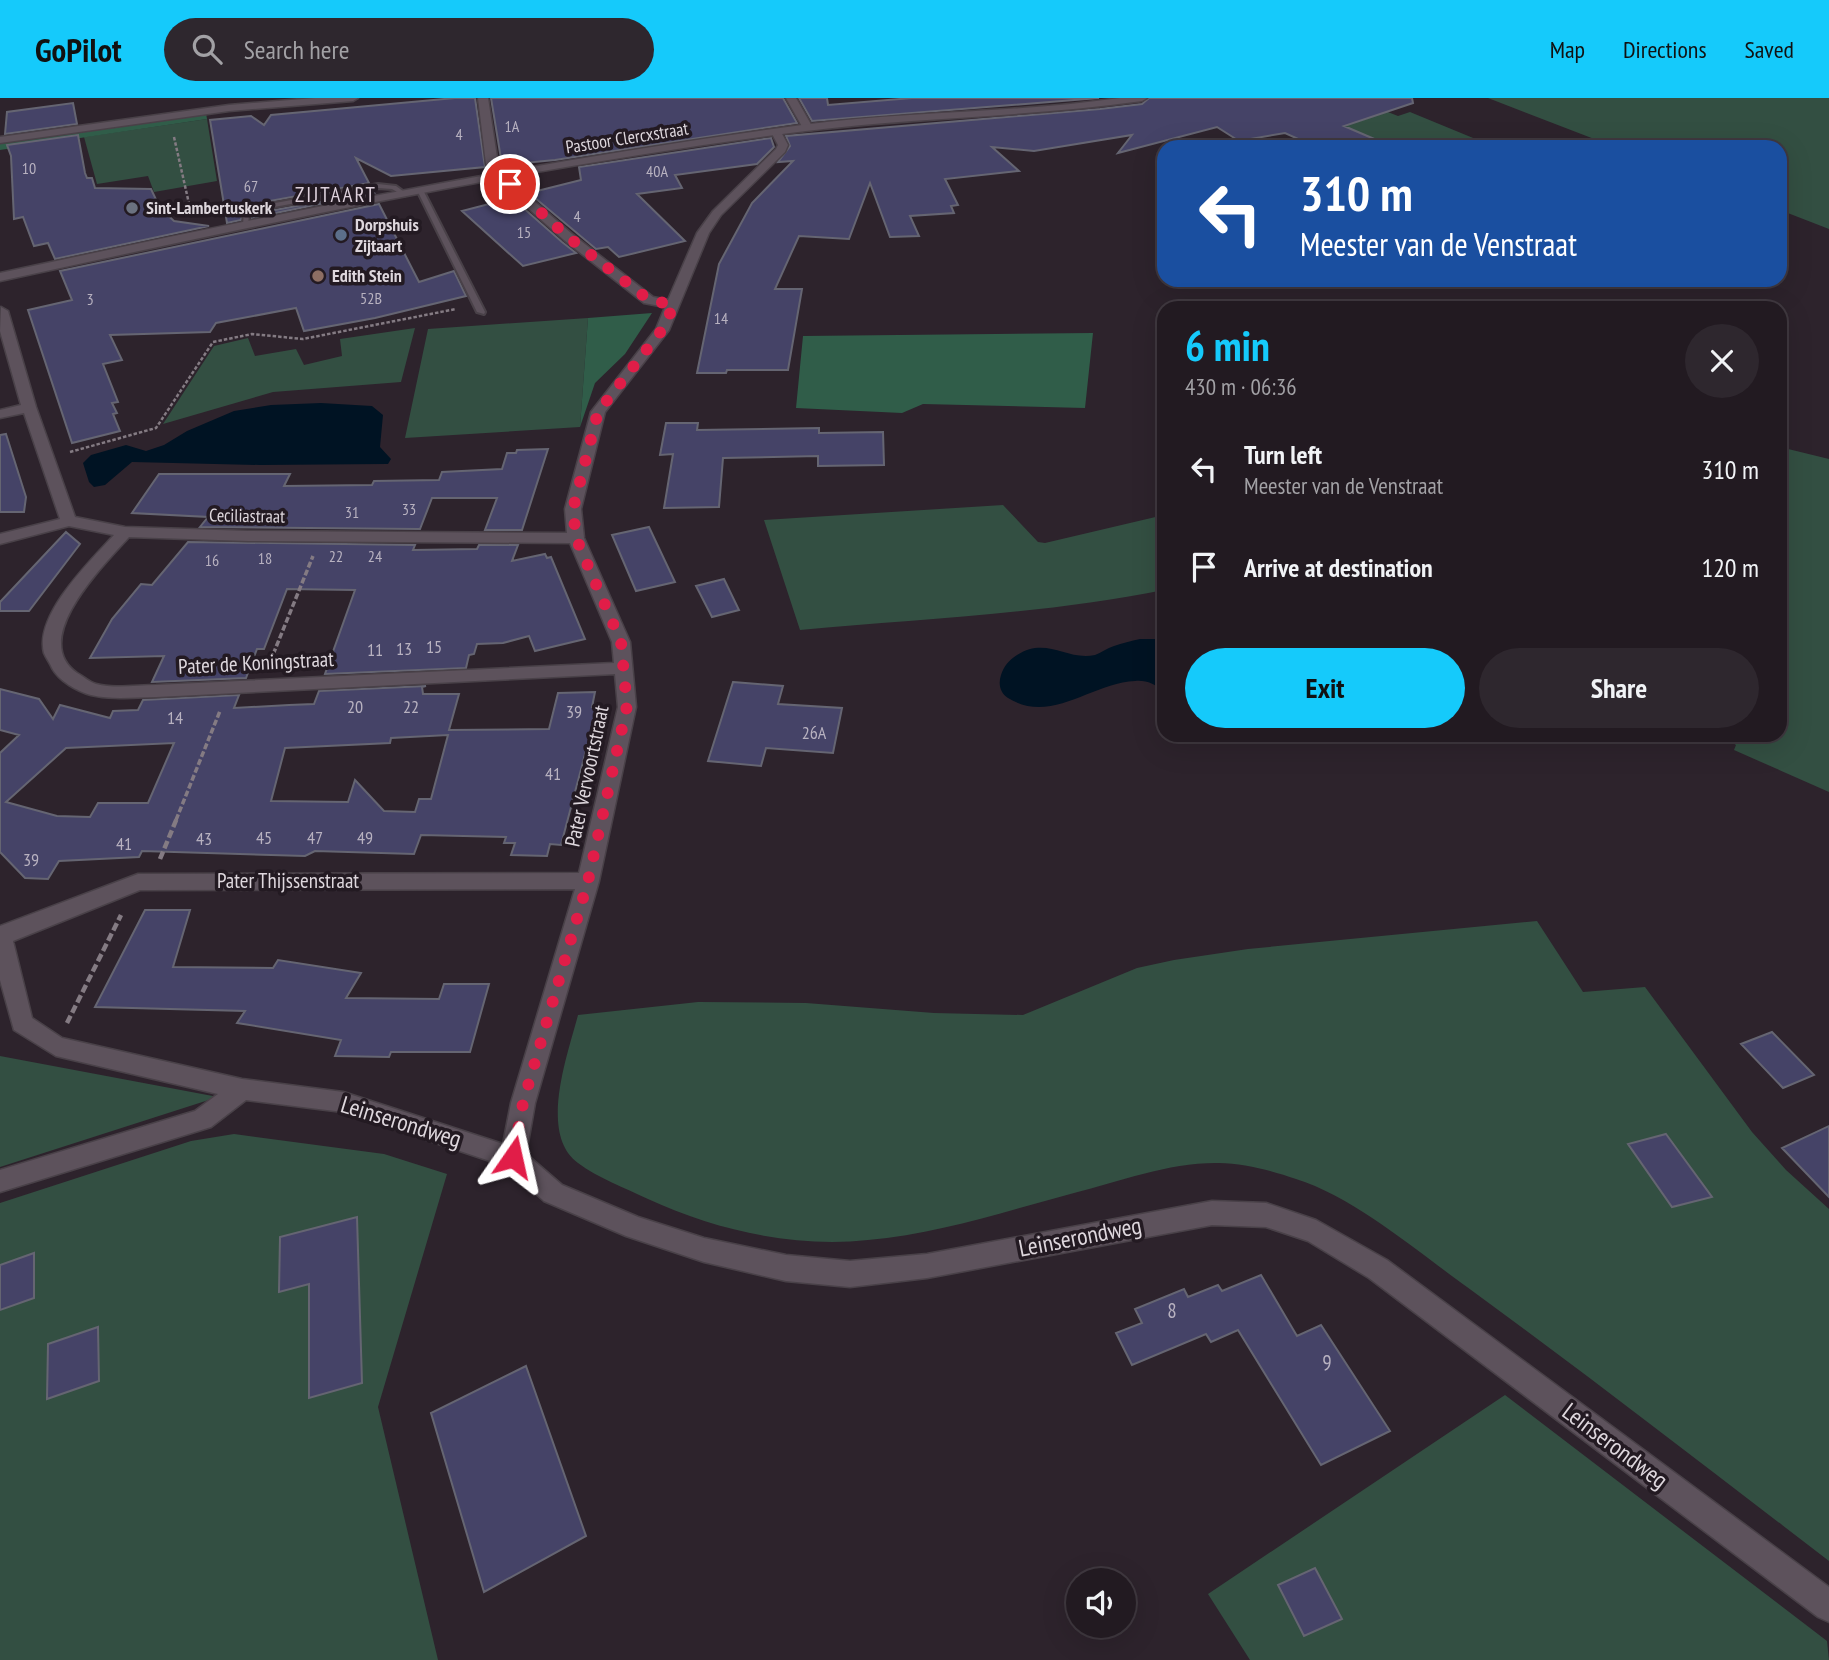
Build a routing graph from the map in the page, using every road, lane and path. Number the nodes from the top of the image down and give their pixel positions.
1 (353, 98) edge
2 (483, 98) edge
3 (791, 98) edge
4 (1135, 99) edge
5 (808, 128) junction
6 (776, 132) junction
7 (174, 137) dead end
8 (0, 140) edge
9 (498, 176) junction
10 (420, 190) junction
11 (196, 235) junction
12 (0, 277) edge
13 (674, 305) junction
14 (479, 309) joint
15 (1, 312) edge
16 (29, 407) junction
17 (0, 414) edge
18 (46, 459) junction
19 (69, 521) junction
20 (125, 532) junction
21 (322, 536) junction
22 (576, 538) junction
23 (0, 539) edge
24 (625, 668) junction
25 (261, 686) junction
26 (229, 688) junction
27 (588, 881) junction
28 (144, 882) junction
29 (1, 936) edge
30 (55, 1046) junction
31 (242, 1088) junction
32 (513, 1157) junction
33 (0, 1181) edge
34 (1829, 1606) edge

1 - 8 street
2 - 9 street
3 - 5 street
4 - 5 street, Pastoor Clercxstraat
5 - 6 street, Pastoor Clercxstraat
6 - 9 street, Pastoor Clercxstraat
6 - 13 street, Pater Vervoortstraat
7 - 11 path
9 - 10 street, Pastoor Clercxstraat
9 - 13 street
10 - 11 street, Pastoor Clercxstraat
10 - 14 lane
11 - 12 street, Pastoor Clercxstraat
13 - 22 street, Pater Vervoortstraat
14 - 18 path
15 - 16 street
16 - 17 street
16 - 18 street
18 - 19 street
19 - 20 street, Ceciliastraat
19 - 23 street
20 - 21 street, Ceciliastraat
20 - 26 street, Pater de Koningstraat
21 - 22 street, Ceciliastraat
21 - 25 path
22 - 24 street, Pater Vervoortstraat
24 - 25 street, Pater de Koningstraat
24 - 27 street, Pater Vervoortstraat
25 - 26 street, Pater de Koningstraat
26 - 28 path
27 - 28 street, Pater Thijssenstraat
27 - 32 street, Pater Vervoortstraat
28 - 29 street, Pater Thijssenstraat
28 - 30 path
29 - 30 street, Leinserondweg
30 - 31 street, Leinserondweg
31 - 32 street, Leinserondweg
31 - 33 street
32 - 34 street, Leinserondweg

